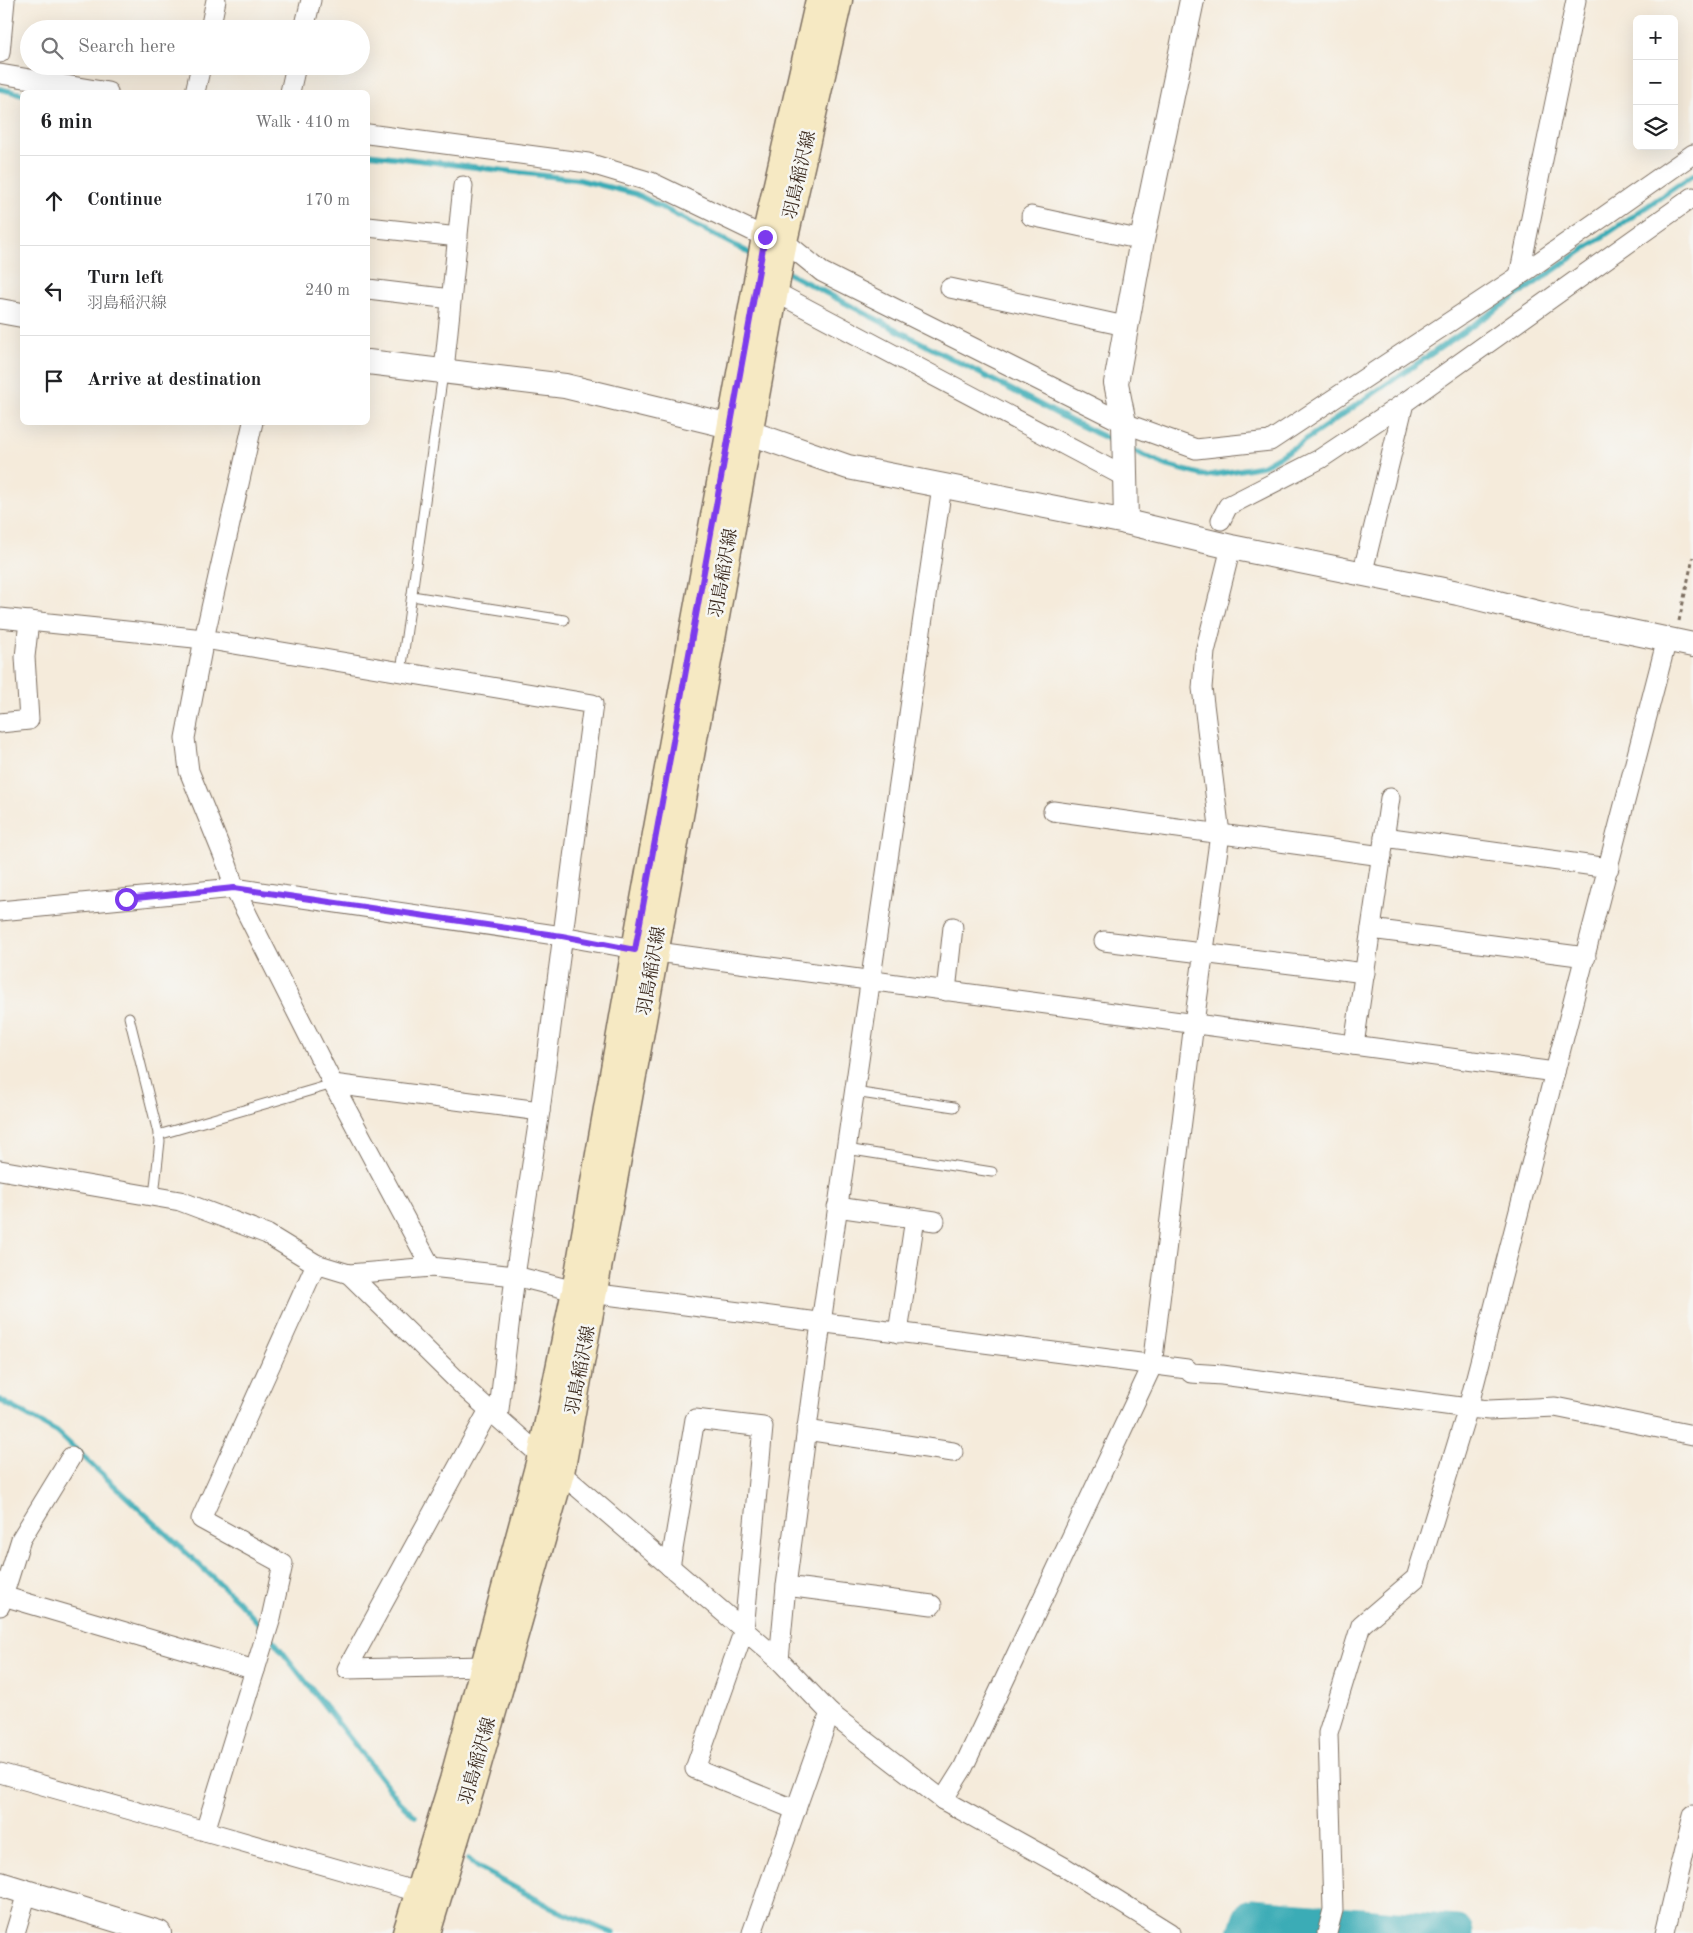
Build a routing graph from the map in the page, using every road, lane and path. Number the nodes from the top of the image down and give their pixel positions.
1 (216, 0) edge
2 (311, 0) edge
3 (818, 0) edge
4 (839, 0) edge
5 (1192, 0) edge
6 (1576, 0) edge
7 (3, 2) edge
8 (212, 20) edge
9 (306, 20) edge
10 (0, 53) edge
11 (0, 74) edge
12 (199, 75) edge
13 (294, 75) edge
14 (96, 90) edge
15 (195, 90) edge
16 (290, 90) edge
17 (370, 134) edge
18 (1693, 154) edge
19 (463, 186) dead end
20 (1693, 197) edge
21 (1031, 216) dead end
22 (370, 227) edge
23 (458, 237) junction
24 (1142, 240) junction
25 (770, 264) junction
26 (1519, 276) junction
27 (950, 288) dead end
28 (370, 289) edge
29 (451, 299) junction
30 (0, 311) edge
31 (20, 315) edge
32 (1125, 326) junction
33 (370, 362) edge
34 (444, 370) junction
35 (1404, 404) junction
36 (252, 425) edge
37 (739, 429) junction
38 (1124, 448) junction
39 (942, 486) junction
40 (1221, 520) dead end
41 (1126, 522) junction
42 (1231, 547) junction
43 (1693, 557) edge
44 (1362, 574) junction
45 (412, 596) junction
46 (0, 618) edge
47 (564, 620) dead end
48 (29, 621) junction
49 (204, 639) junction
50 (1678, 642) edge
51 (401, 672) junction
52 (0, 724) edge
53 (1390, 798) dead end
54 (1053, 811) dead end
55 (1220, 834) junction
56 (1384, 837) junction
57 (1382, 856) junction
58 (1608, 868) junction
59 (234, 888) junction
60 (0, 911) edge
61 (953, 927) dead end
62 (1371, 929) junction
63 (562, 936) junction
64 (1104, 941) dead end
65 (645, 951) junction
66 (1205, 953) junction
67 (1586, 957) junction
68 (1365, 973) junction
69 (869, 980) junction
70 (946, 991) junction
71 (130, 1016) dead end
72 (1194, 1023) junction
73 (1354, 1044) junction
74 (1555, 1072) junction
75 (333, 1084) junction
76 (854, 1092) junction
77 (954, 1107) dead end
78 (540, 1111) junction
79 (158, 1135) junction
80 (846, 1149) junction
81 (0, 1170) edge
82 (992, 1172) dead end
83 (154, 1196) junction
84 (838, 1207) junction
85 (915, 1218) junction
86 (935, 1221) dead end
87 (316, 1264) junction
88 (431, 1267) junction
89 (349, 1274) junction
90 (515, 1276) junction
91 (585, 1293) junction
92 (821, 1323) junction
93 (898, 1333) junction
94 (1152, 1366) junction
95 (1468, 1408) junction
96 (494, 1414) junction
97 (806, 1430) junction
98 (1693, 1435) edge
99 (953, 1452) dead end
100 (541, 1456) junction
101 (71, 1457) dead end
102 (561, 1473) junction
103 (670, 1567) junction
104 (786, 1586) junction
105 (1, 1601) edge
106 (932, 1605) dead end
107 (744, 1630) junction
108 (779, 1660) junction
109 (485, 1666) junction
110 (255, 1670) junction
111 (830, 1714) junction
112 (0, 1773) edge
113 (943, 1800) junction
114 (796, 1810) junction
115 (1693, 1815) edge
116 (205, 1831) junction
117 (0, 1884) edge
118 (418, 1892) junction
119 (27, 1893) junction
120 (1328, 1932) edge
121 (15, 1933) edge
122 (159, 1933) edge
123 (406, 1933) edge
124 (427, 1933) edge
125 (752, 1933) edge
126 (1170, 1933) edge
127 (1665, 1933) edge

1 - 8 street
2 - 9 street
3 - 25 main road, 羽島稲沢線
4 - 25 main road, 羽島稲沢線
5 - 24 street
6 - 26 street
7 - 10 street
11 - 14 street
12 - 15 street
13 - 16 street
17 - 25 street
18 - 26 street
19 - 23 street
20 - 35 street
21 - 24 street
22 - 23 street
23 - 29 street
24 - 32 street
25 - 37 main road, 羽島稲沢線
25 - 38 street
25 - 38 street
26 - 38 street
27 - 32 street
28 - 29 street
29 - 34 street
30 - 31 street
32 - 38 street
33 - 34 street
34 - 37 street
34 - 45 lane
35 - 40 street
35 - 44 street
36 - 49 street
37 - 39 street
37 - 65 main road, 羽島稲沢線
38 - 41 street
39 - 41 street
39 - 69 street
41 - 42 street
42 - 44 street
42 - 55 street
43 - 50 path
44 - 50 street
45 - 47 lane
45 - 51 lane
46 - 48 street
48 - 49 street
48 - 52 street
49 - 51 street
49 - 59 street
50 - 58 street
51 - 63 street
53 - 56 street
54 - 55 street
55 - 57 street
55 - 66 street
56 - 57 street
56 - 58 street
57 - 62 street
58 - 67 street
59 - 60 street
59 - 63 street
59 - 75 street
61 - 70 street
62 - 67 street
62 - 68 street
63 - 65 street
63 - 78 street
64 - 66 street
65 - 69 street
65 - 91 main road, 羽島稲沢線
66 - 68 street
66 - 72 street
67 - 74 street
68 - 73 street
69 - 70 street
69 - 76 street
70 - 72 street
71 - 79 lane
72 - 73 street
72 - 94 street
73 - 74 street
74 - 95 street
75 - 78 street
75 - 79 lane
75 - 88 street
76 - 77 lane
76 - 80 street
78 - 90 street
79 - 83 lane
80 - 82 lane
80 - 84 street
81 - 83 street
83 - 87 street
84 - 85 street
84 - 92 street
85 - 86 street
85 - 93 street
87 - 89 street
87 - 110 street
88 - 89 street
88 - 90 street
89 - 96 street
90 - 91 street
90 - 96 street
91 - 92 street
91 - 100 main road, 羽島稲沢線
91 - 102 main road, 羽島稲沢線
92 - 93 street
92 - 97 street
93 - 94 street
94 - 95 street
94 - 113 street
95 - 98 street
95 - 120 street
96 - 100 street
96 - 109 street
97 - 99 street
97 - 104 street
100 - 102 street
100 - 109 main road, 羽島稲沢線
101 - 105 street
102 - 103 street
102 - 124 main road, 羽島稲沢線
103 - 107 street
103 - 107 street
104 - 106 street
104 - 108 street
105 - 110 street
107 - 108 street
107 - 114 street
108 - 111 street
109 - 118 main road, 羽島稲沢線
110 - 116 street
111 - 113 street
111 - 114 street
112 - 116 street
113 - 126 street
114 - 125 street
115 - 127 street
116 - 118 street
117 - 119 street
118 - 123 main road, 羽島稲沢線
119 - 121 street
119 - 122 street

